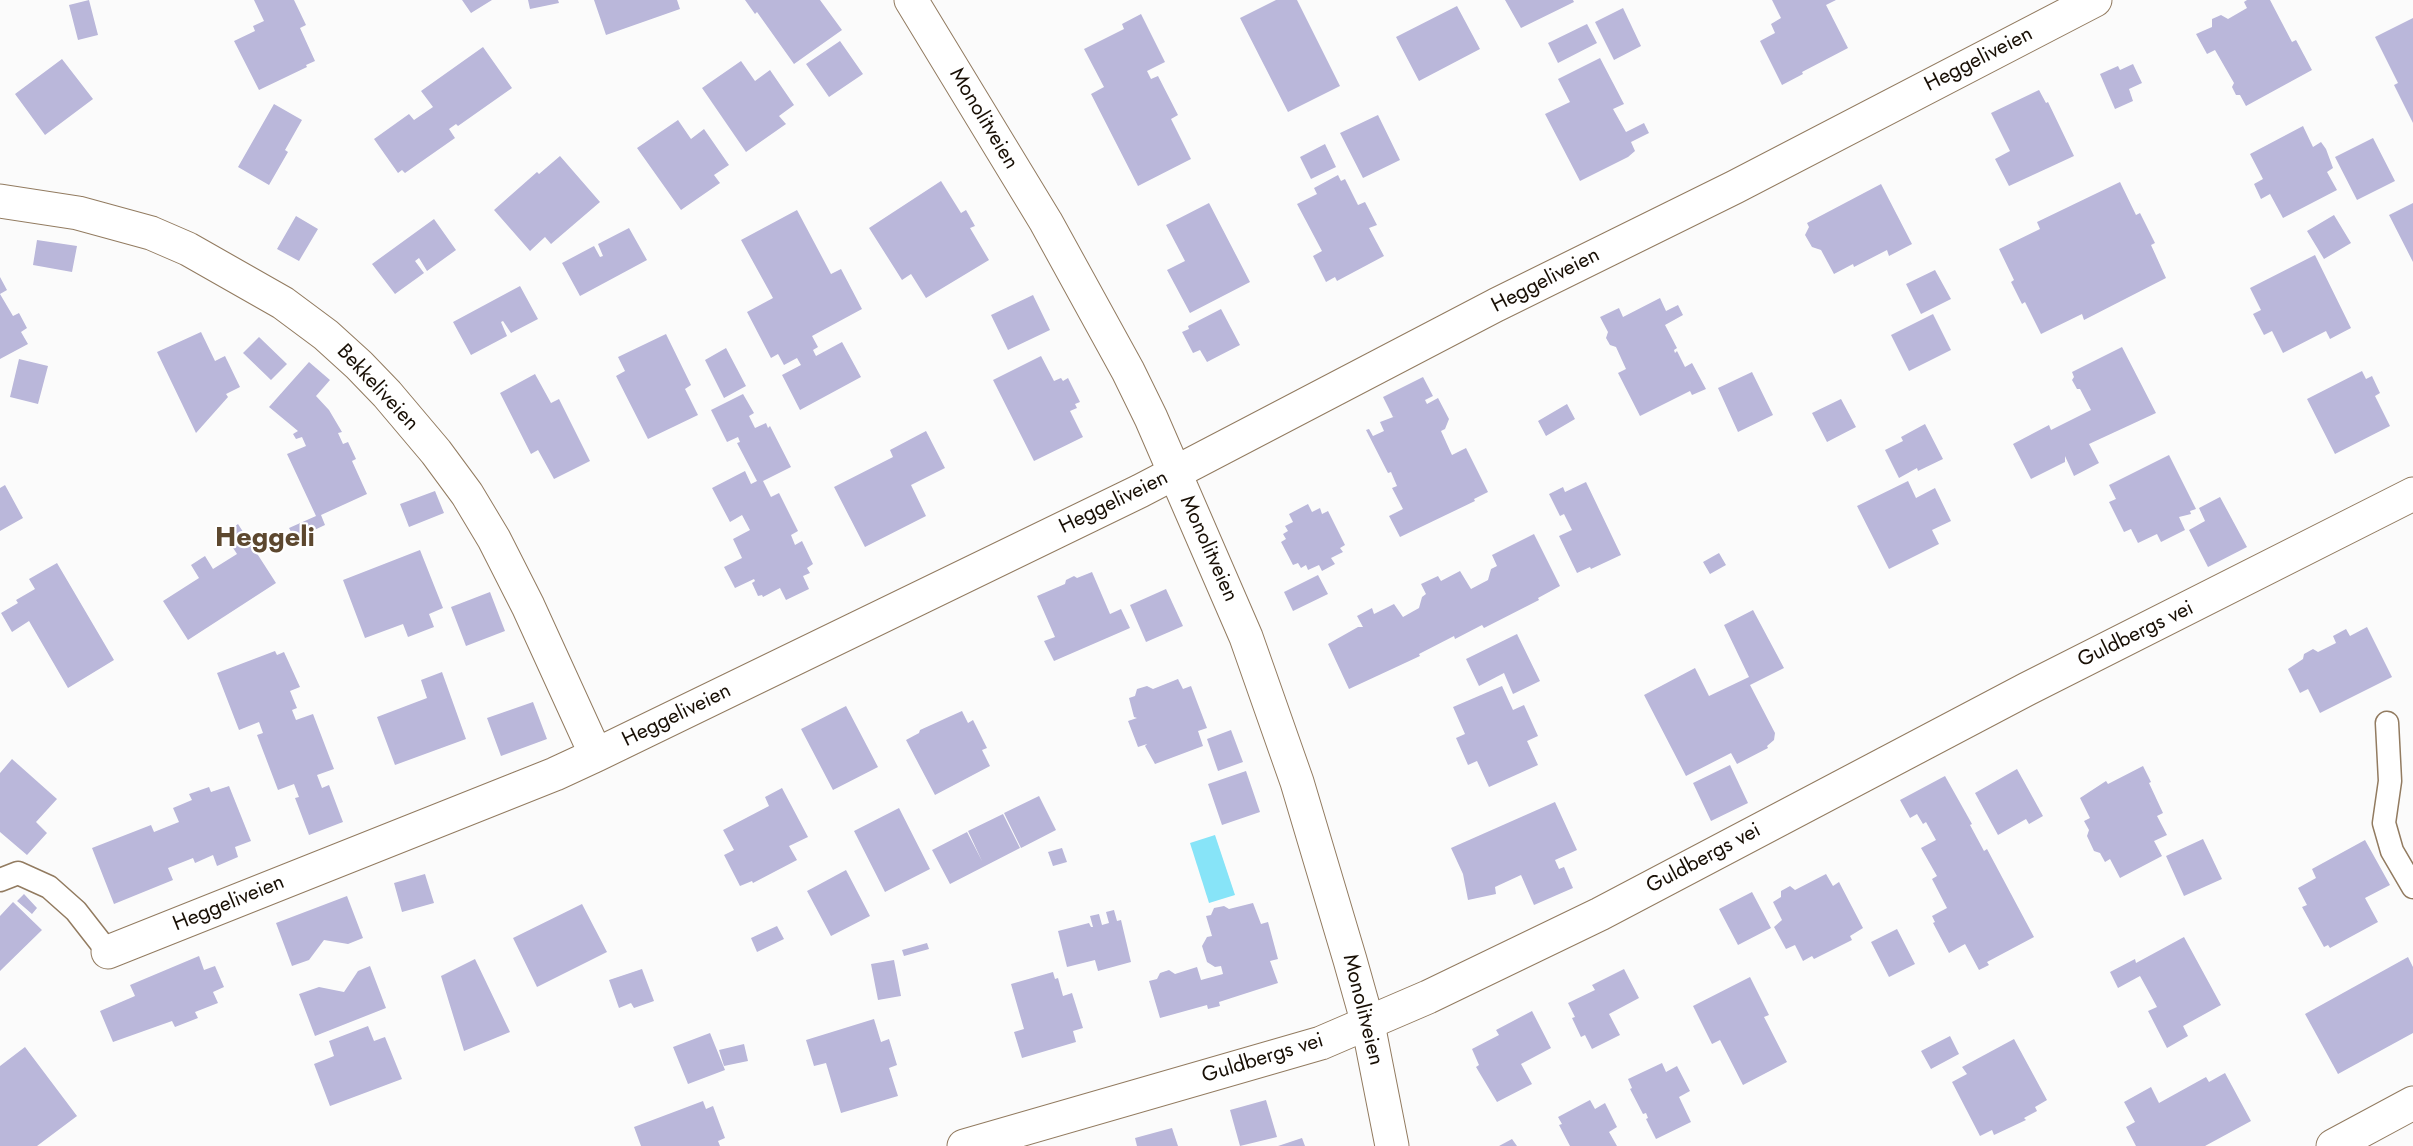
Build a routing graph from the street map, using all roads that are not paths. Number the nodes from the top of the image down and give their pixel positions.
1 (911, 0) edge
2 (2095, 0) edge
3 (0, 201) edge
4 (1175, 474) junction
5 (2413, 494) edge
6 (2387, 723) dead end
7 (596, 755) junction
8 (0, 880) edge
9 (2413, 887) edge
10 (108, 952) joint
11 (1368, 1024) junction
12 (2413, 1104) edge
13 (964, 1146) edge
14 (1392, 1146) edge
15 (2332, 1146) edge

1 - 4 street, Monolitveien
2 - 4 street, Heggeliveien
3 - 7 street, Bekkeliveien
4 - 7 street, Heggeliveien
4 - 11 street, Monolitveien
5 - 11 street, Guldbergs vei
6 - 9 lane
7 - 10 street, Heggeliveien
8 - 10 lane
11 - 13 street, Guldbergs vei
11 - 14 street, Monolitveien
12 - 15 street

